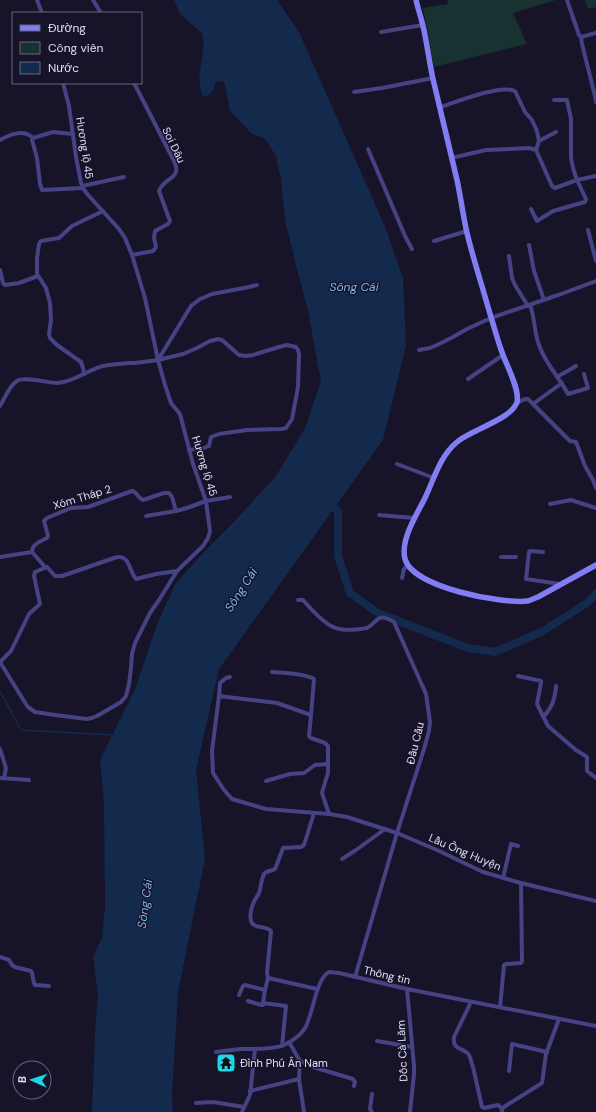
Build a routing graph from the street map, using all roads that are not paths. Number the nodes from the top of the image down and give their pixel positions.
1 (37, 0) edge
2 (93, 0) edge
3 (416, 0) edge
4 (567, 0) edge
5 (42, 12) edge
6 (100, 12) edge
7 (423, 25) junction
8 (381, 32) dead end
9 (596, 33) edge
10 (581, 38) junction
11 (433, 78) junction
12 (64, 84) edge
13 (135, 84) edge
14 (354, 92) dead end
15 (596, 96) edge
16 (554, 100) dead end
17 (596, 102) edge
18 (441, 107) junction
19 (556, 132) dead end
20 (73, 134) junction
21 (33, 138) junction
22 (0, 140) edge
23 (540, 141) junction
24 (368, 149) dead end
25 (536, 150) junction
26 (451, 158) junction
27 (596, 176) edge
28 (124, 178) dead end
29 (577, 180) junction
30 (82, 187) junction
31 (531, 209) dead end
32 (103, 211) junction
33 (588, 230) dead end
34 (467, 231) junction
35 (434, 242) dead end
36 (529, 245) dead end
37 (412, 248) dead end
38 (132, 255) junction
39 (509, 256) dead end
40 (596, 261) edge
41 (0, 270) edge
42 (38, 276) junction
43 (596, 281) edge
44 (257, 285) dead end
45 (544, 300) junction
46 (529, 305) junction
47 (492, 318) junction
48 (419, 350) dead end
49 (503, 355) junction
50 (158, 360) junction
51 (576, 366) dead end
52 (84, 374) junction
53 (584, 374) dead end
54 (557, 377) junction
55 (468, 379) dead end
56 (562, 383) junction
57 (517, 402) junction
58 (533, 404) junction
59 (0, 406) edge
60 (189, 450) junction
61 (397, 464) dead end
62 (434, 478) junction
63 (596, 488) edge
64 (230, 497) dead end
65 (206, 501) junction
66 (550, 504) dead end
67 (596, 508) edge
68 (176, 511) junction
69 (379, 515) dead end
70 (146, 516) dead end
71 (414, 518) junction
72 (32, 552) junction
73 (543, 552) dead end
74 (0, 557) edge
75 (501, 557) dead end
76 (516, 557) dead end
77 (408, 565) junction
78 (596, 565) edge
79 (45, 567) junction
80 (177, 571) junction
81 (402, 578) dead end
82 (560, 584) junction
83 (298, 600) dead end
84 (0, 662) edge
85 (272, 672) dead end
86 (518, 676) dead end
87 (230, 678) dead end
88 (556, 686) dead end
89 (219, 696) junction
90 (311, 715) junction
91 (544, 717) junction
92 (0, 749) edge
93 (328, 764) junction
94 (2, 778) edge
95 (596, 778) edge
96 (29, 780) dead end
97 (266, 781) dead end
98 (314, 813) junction
99 (329, 814) junction
100 (385, 828) junction
101 (397, 833) junction
102 (518, 846) dead end
103 (342, 859) dead end
104 (502, 878) junction
105 (521, 883) junction
106 (596, 901) edge
107 (0, 957) edge
108 (355, 977) junction
109 (268, 978) junction
110 (49, 986) dead end
111 (317, 989) junction
112 (407, 989) junction
113 (264, 990) junction
114 (239, 995) dead end
115 (248, 1001) dead end
116 (471, 1002) junction
117 (264, 1003) junction
118 (500, 1007) junction
119 (559, 1019) junction
120 (596, 1026) edge
121 (377, 1041) dead end
122 (289, 1042) junction
123 (282, 1046) junction
124 (412, 1047) junction
125 (255, 1049) junction
126 (216, 1052) dead end
127 (547, 1052) junction
128 (300, 1061) junction
129 (509, 1071) dead end
130 (299, 1079) junction
131 (354, 1086) dead end
132 (250, 1091) junction
133 (372, 1094) dead end
134 (196, 1103) dead end
135 (244, 1107) junction
136 (502, 1110) edge
137 (242, 1112) edge
138 (304, 1112) edge
139 (372, 1112) edge
140 (410, 1112) edge

1 - 5 street
2 - 6 street
3 - 7 street
4 - 10 street
7 - 8 street
7 - 11 street
9 - 10 street
10 - 15 street
11 - 14 street
11 - 18 street
12 - 20 street, Hương lộ 45
13 - 38 street, Soi Dâu
15 - 17 street
16 - 29 street
18 - 23 street
18 - 26 street
19 - 23 street
20 - 21 street
20 - 30 street, Hương lộ 45
21 - 22 street
21 - 30 street
23 - 25 street
24 - 37 street
25 - 26 street
25 - 29 street
26 - 34 street
27 - 29 street
28 - 30 street
29 - 31 street
30 - 32 street, Hương lộ 45
32 - 38 street, Hương lộ 45
32 - 42 street
33 - 40 street
34 - 35 street
34 - 47 street
36 - 45 street
38 - 50 street, Hương lộ 45
39 - 46 street
41 - 42 street
42 - 52 street
43 - 45 street
44 - 50 street
45 - 46 street
46 - 47 street
46 - 54 street
47 - 48 street
47 - 49 street
49 - 55 street
49 - 57 street
50 - 52 street
50 - 60 street, Hương lộ 45
50 - 60 street
51 - 54 street
52 - 59 street
53 - 56 street
54 - 56 street
56 - 58 street
57 - 58 street
57 - 62 street
58 - 63 street
60 - 65 street, Hương lộ 45
61 - 62 street
62 - 71 street
64 - 65 street
65 - 68 street
65 - 80 street, Hương lộ 45
66 - 67 street
68 - 70 street
68 - 72 street, Xóm Tháp 2
69 - 71 street
71 - 77 street
72 - 74 street
72 - 79 street
73 - 82 street
75 - 76 street
77 - 81 street
77 - 82 street
78 - 82 street
79 - 80 street
79 - 84 street
80 - 84 street, Hương lộ 45
83 - 101 street, Đầu Cầu
85 - 90 street
86 - 91 street
87 - 89 street, Lầu Ông Huyện
88 - 91 street
89 - 90 street
89 - 98 street, Lầu Ông Huyện
90 - 93 street
91 - 95 street
92 - 94 street
93 - 97 street
93 - 99 street
94 - 96 street
98 - 99 street, Lầu Ông Huyện
98 - 109 street
99 - 100 street, Lầu Ông Huyện
100 - 101 street, Lầu Ông Huyện
100 - 103 street
101 - 104 street, Lầu Ông Huyện
101 - 108 street, Đầu Cầu
102 - 104 street
104 - 105 street, Lầu Ông Huyện
105 - 106 street, Lầu Ông Huyện
105 - 118 street
107 - 110 street
108 - 111 street, Thông tin
108 - 112 street, Thông tin
109 - 111 street
109 - 113 street
111 - 122 street, Thông tin
112 - 116 street, Thông tin
112 - 124 street, Dốc Cà Lăm
113 - 114 street
113 - 117 street
115 - 117 street
116 - 118 street, Thông tin
116 - 136 street
117 - 123 street
118 - 119 street, Thông tin
119 - 120 street, Thông tin
119 - 127 street
121 - 124 street
122 - 123 street, Thông tin
122 - 128 street
123 - 125 street, Thông tin
124 - 140 street, Dốc Cà Lăm
125 - 126 street, Thông tin
125 - 132 street
127 - 129 street
127 - 136 street
128 - 130 street
128 - 131 street
130 - 132 street
130 - 138 street
132 - 135 street
133 - 139 street
134 - 135 street
135 - 137 street

